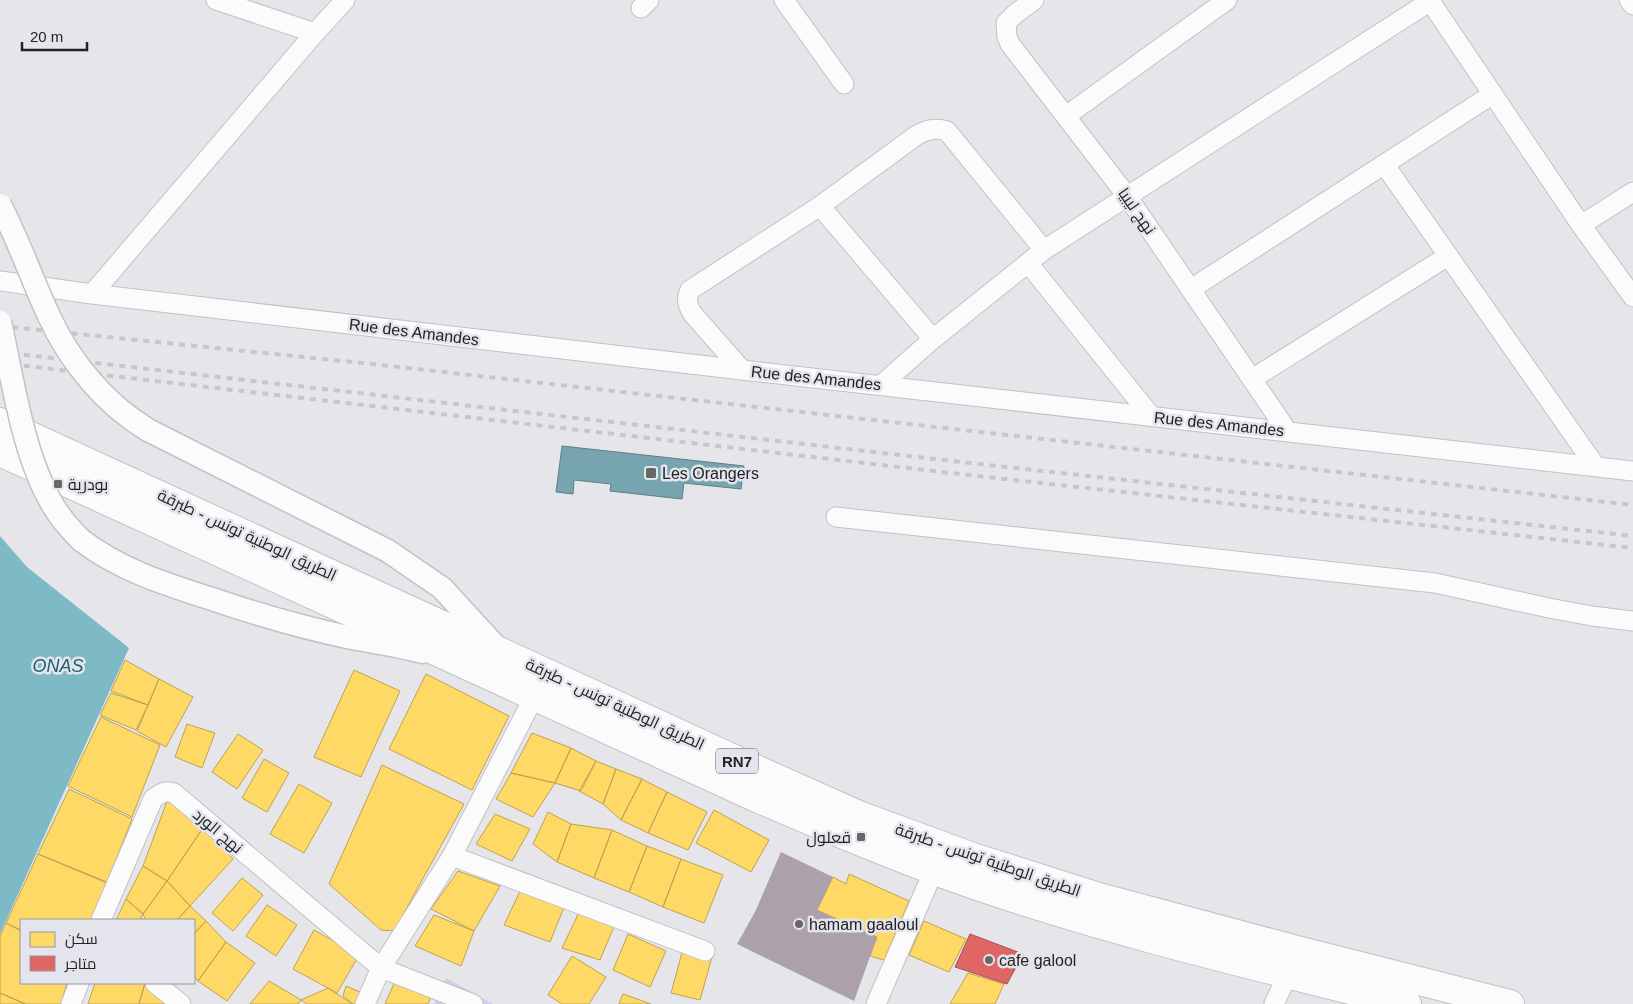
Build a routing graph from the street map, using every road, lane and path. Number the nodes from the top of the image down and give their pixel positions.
1 (216, 0) edge
2 (345, 0) edge
3 (784, 0) edge
4 (1034, 0) edge
5 (1227, 0) edge
6 (1431, 0) edge
7 (1629, 0) edge
8 (1633, 5) edge
9 (1010, 7) edge
10 (315, 32) junction
11 (844, 84) dead end
12 (1493, 94) junction
13 (1066, 116) junction
14 (1384, 164) junction
15 (1633, 192) edge
16 (1127, 196) junction
17 (0, 205) edge
18 (820, 206) junction
19 (1581, 225) junction
20 (1044, 250) junction
21 (1448, 256) junction
22 (1028, 263) junction
23 (0, 281) edge
24 (1191, 289) junction
25 (92, 294) junction
26 (1633, 298) edge
27 (0, 322) edge
28 (933, 338) junction
29 (742, 370) junction
30 (1252, 379) junction
31 (881, 385) junction
32 (1152, 416) junction
33 (0, 422) edge
34 (1288, 432) junction
35 (0, 452) edge
36 (1596, 467) junction
37 (1633, 471) edge
38 (836, 516) dead end
39 (1633, 621) edge
40 (501, 652) junction
41 (465, 664) junction
42 (535, 695) junction
43 (452, 856) junction
44 (934, 870) junction
45 (101, 919) edge
46 (705, 951) dead end
47 (382, 968) junction
48 (1288, 974) junction
49 (79, 984) edge
50 (156, 984) edge
51 (71, 1004) edge
52 (181, 1004) edge
53 (365, 1004) edge
54 (473, 1004) edge
55 (876, 1004) edge
56 (1274, 1004) edge
57 (1407, 1004) edge
58 (1510, 1004) edge

1 - 10 street
2 - 10 street
3 - 11 street
4 - 9 street, نهج ليبيا
5 - 13 street
6 - 12 street
6 - 16 street
7 - 8 street
9 - 13 street, نهج ليبيا
10 - 25 street
12 - 14 street
12 - 19 street
13 - 16 street, نهج ليبيا
14 - 21 street
14 - 24 street
15 - 19 street
16 - 20 street
16 - 24 street, نهج ليبيا
17 - 40 street, bridge
18 - 20 street
18 - 28 street
18 - 29 street
19 - 26 street
20 - 22 street
21 - 30 street
21 - 36 street
22 - 28 street
22 - 32 street
23 - 25 street, Rue des Amandes
24 - 30 street, نهج ليبيا
25 - 29 street, Rue des Amandes
27 - 41 street, bridge
28 - 31 street
29 - 31 street, Rue des Amandes
30 - 34 street, نهج ليبيا
31 - 32 street, Rue des Amandes
32 - 34 street, Rue des Amandes
33 - 40 main road, الطريق الوطنية تونس - طبرقة / RN7
34 - 36 street, Rue des Amandes
35 - 41 main road, الطريق الوطنية تونس - طبرقة / RN7
36 - 37 street, Rue des Amandes
38 - 39 street
40 - 58 main road, الطريق الوطنية تونس - طبرقة / RN7
41 - 42 main road, الطريق الوطنية تونس - طبرقة / RN7
42 - 43 street
42 - 44 main road, الطريق الوطنية تونس - طبرقة / RN7
43 - 46 street
43 - 47 street
44 - 48 main road, الطريق الوطنية تونس - طبرقة / RN7
44 - 55 street
45 - 47 street, نهج الورد
47 - 53 street
47 - 54 street
48 - 56 street
48 - 57 main road, الطريق الوطنية تونس - طبرقة / RN7
49 - 51 street
50 - 52 street

